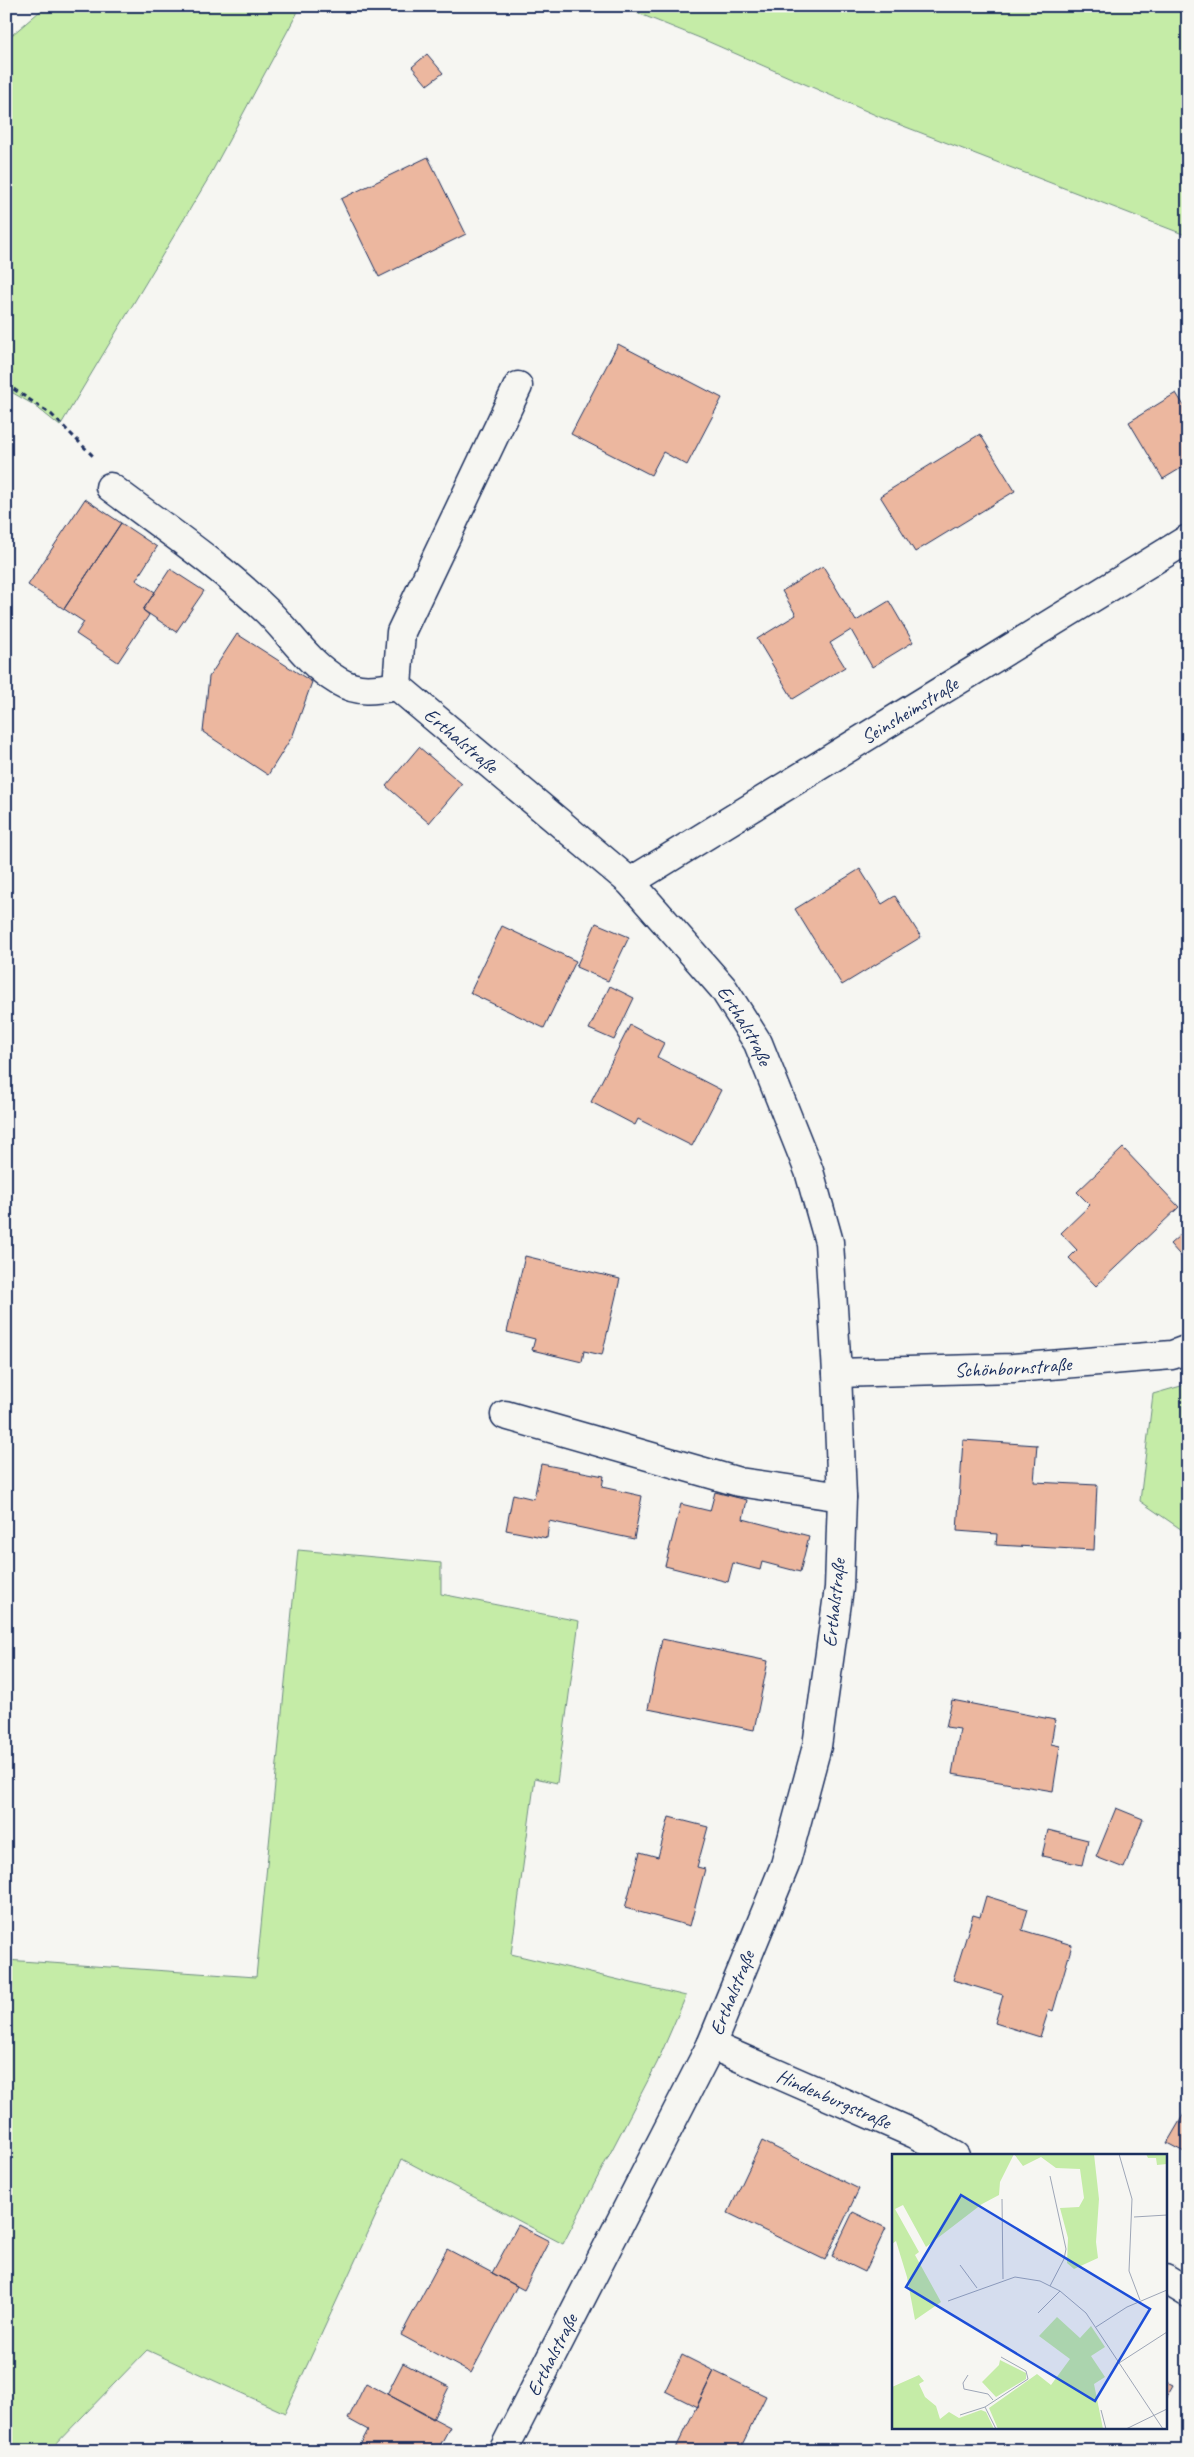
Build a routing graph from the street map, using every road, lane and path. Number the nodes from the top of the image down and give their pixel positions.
1 (6, 384) edge
2 (518, 386) dead end
3 (110, 487) joint
4 (1188, 539) edge
5 (397, 686) junction
6 (630, 882) junction
7 (1188, 1349) edge
8 (837, 1373) junction
9 (506, 1415) dead end
10 (842, 1496) junction
11 (711, 2045) junction
12 (951, 2154) edge
13 (1166, 2279) edge
14 (1188, 2293) edge
15 (504, 2451) edge

1 - 3 path
2 - 5 street
3 - 5 street
4 - 6 street, Seinsheimstraße
5 - 6 street, Erthalstraße
6 - 8 street, Erthalstraße
7 - 8 street, Schönbornstraße
8 - 10 street, Erthalstraße
9 - 10 street
10 - 11 street, Erthalstraße
11 - 12 street, Hindenburgstraße
11 - 15 street, Erthalstraße
13 - 14 street

